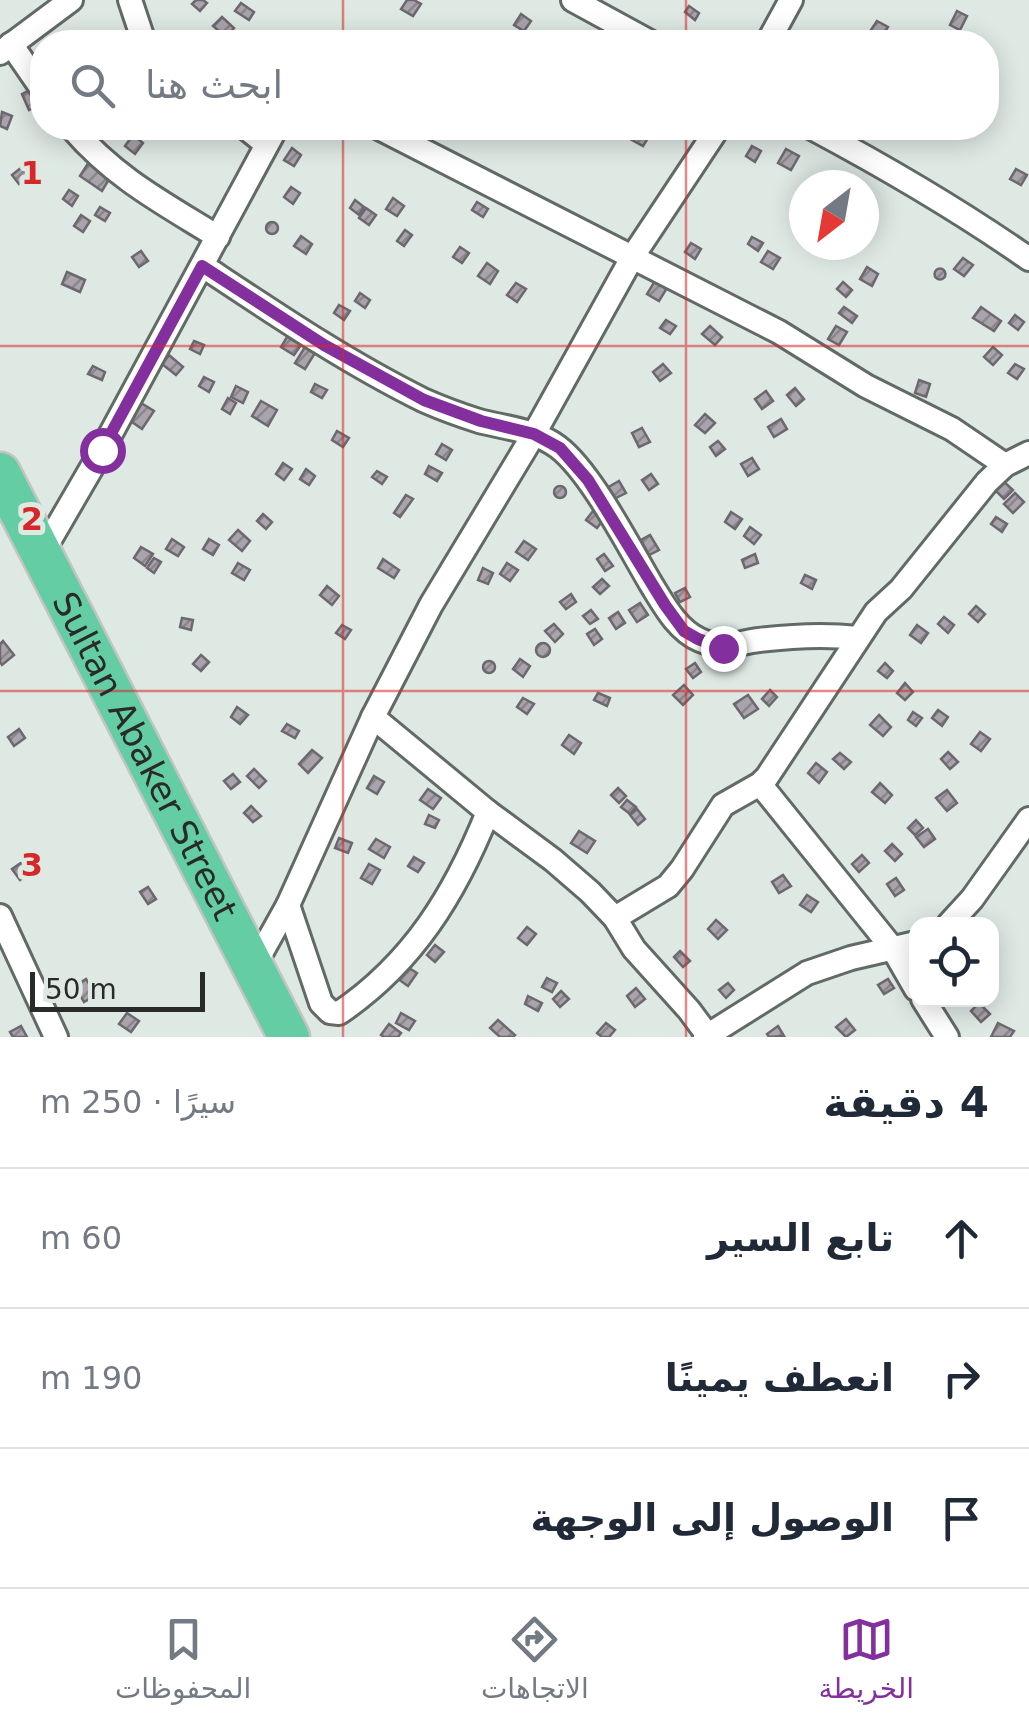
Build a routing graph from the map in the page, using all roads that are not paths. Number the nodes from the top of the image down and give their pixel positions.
1 (71, 0) edge
2 (130, 0) edge
3 (573, 0) edge
4 (791, 0) edge
5 (30, 30) edge
6 (30, 30) edge
7 (140, 30) edge
8 (628, 30) edge
9 (775, 30) edge
10 (6, 48) edge
11 (30, 75) edge
12 (83, 140) edge
13 (269, 140) edge
14 (402, 140) edge
15 (710, 140) edge
16 (835, 140) edge
17 (218, 237) junction
18 (633, 256) junction
19 (1029, 259) edge
20 (202, 266) junction
21 (534, 434) junction
22 (1029, 453) edge
23 (1005, 465) junction
24 (0, 473) edge
25 (41, 554) junction
26 (857, 638) junction
27 (373, 717) junction
28 (760, 784) junction
29 (488, 812) junction
30 (1029, 819) edge
31 (288, 905) junction
32 (0, 916) edge
33 (955, 917) edge
34 (614, 918) junction
35 (909, 946) edge
36 (893, 949) junction
37 (254, 966) junction
38 (909, 976) edge
39 (928, 1007) edge
40 (707, 1036) edge
41 (56, 1037) edge
42 (289, 1037) edge
43 (947, 1037) edge

1 - 6 street
2 - 7 street
3 - 8 street
4 - 9 street
5 - 10 street
10 - 11 street
12 - 17 street
13 - 17 street
14 - 18 street
15 - 18 street
16 - 19 street
17 - 20 street
18 - 21 street
18 - 23 street
20 - 21 street
20 - 25 street
21 - 26 street
21 - 27 street
22 - 23 street
23 - 26 street
24 - 25 highway, Sultan Abaker Street
25 - 37 highway, Sultan Abaker Street
26 - 28 street
27 - 29 street
27 - 31 street
28 - 34 street
28 - 36 street
29 - 31 street
29 - 34 street
30 - 33 street
31 - 37 street
32 - 41 street
34 - 40 street
35 - 36 street
36 - 38 street
36 - 40 street
37 - 42 highway, Sultan Abaker Street
39 - 43 street

